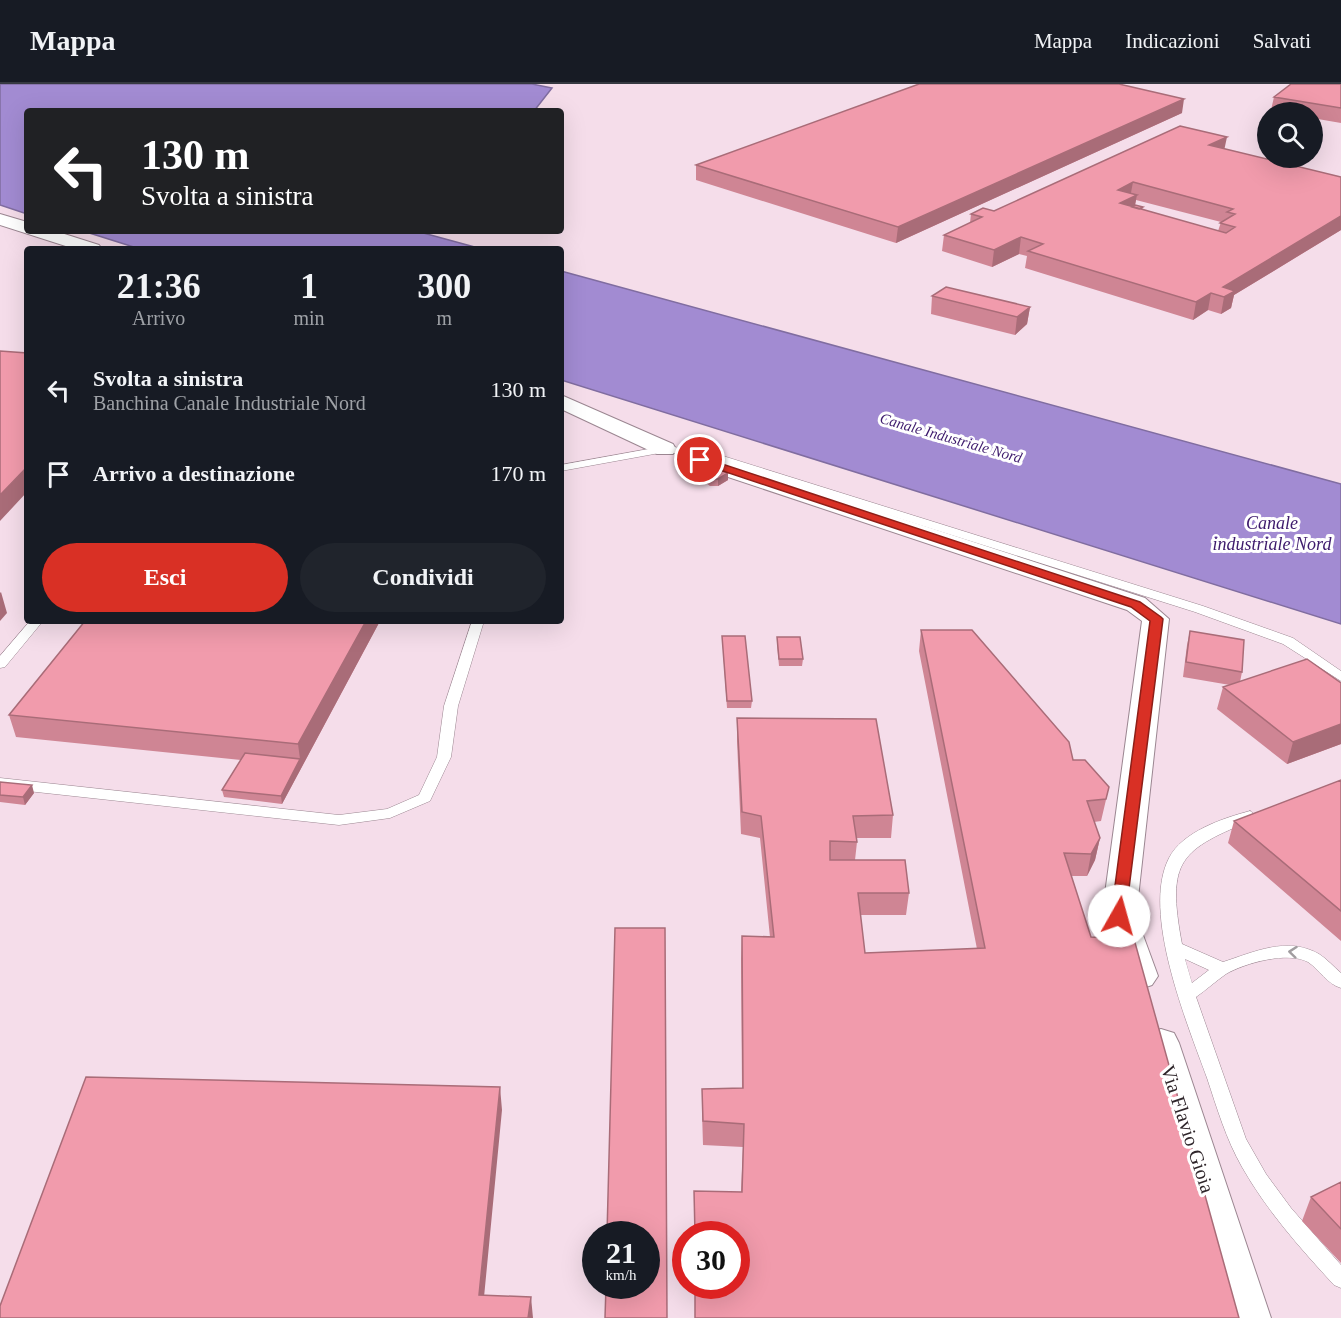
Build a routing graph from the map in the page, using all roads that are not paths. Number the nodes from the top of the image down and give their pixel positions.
1 (0, 219) edge
2 (24, 227) edge
3 (47, 234) edge
4 (84, 246) edge
5 (564, 402) edge
6 (665, 448) junction
7 (700, 460) dead end
8 (564, 467) edge
9 (34, 624) edge
10 (477, 624) edge
11 (0, 664) edge
12 (1341, 677) edge
13 (0, 783) edge
14 (1266, 810) edge
15 (1174, 947) junction
16 (1222, 969) junction
17 (1341, 982) edge
18 (1188, 994) junction
19 (1341, 1279) edge
20 (1249, 1318) edge

1 - 2 street
3 - 4 street
5 - 6 street
6 - 8 lane
6 - 12 lane
7 - 20 street, Via Flavio Gioia
9 - 11 lane
10 - 13 lane
14 - 15 lane
15 - 16 lane
15 - 18 lane
17 -> 16 lane
16 - 18 lane
18 - 19 lane

